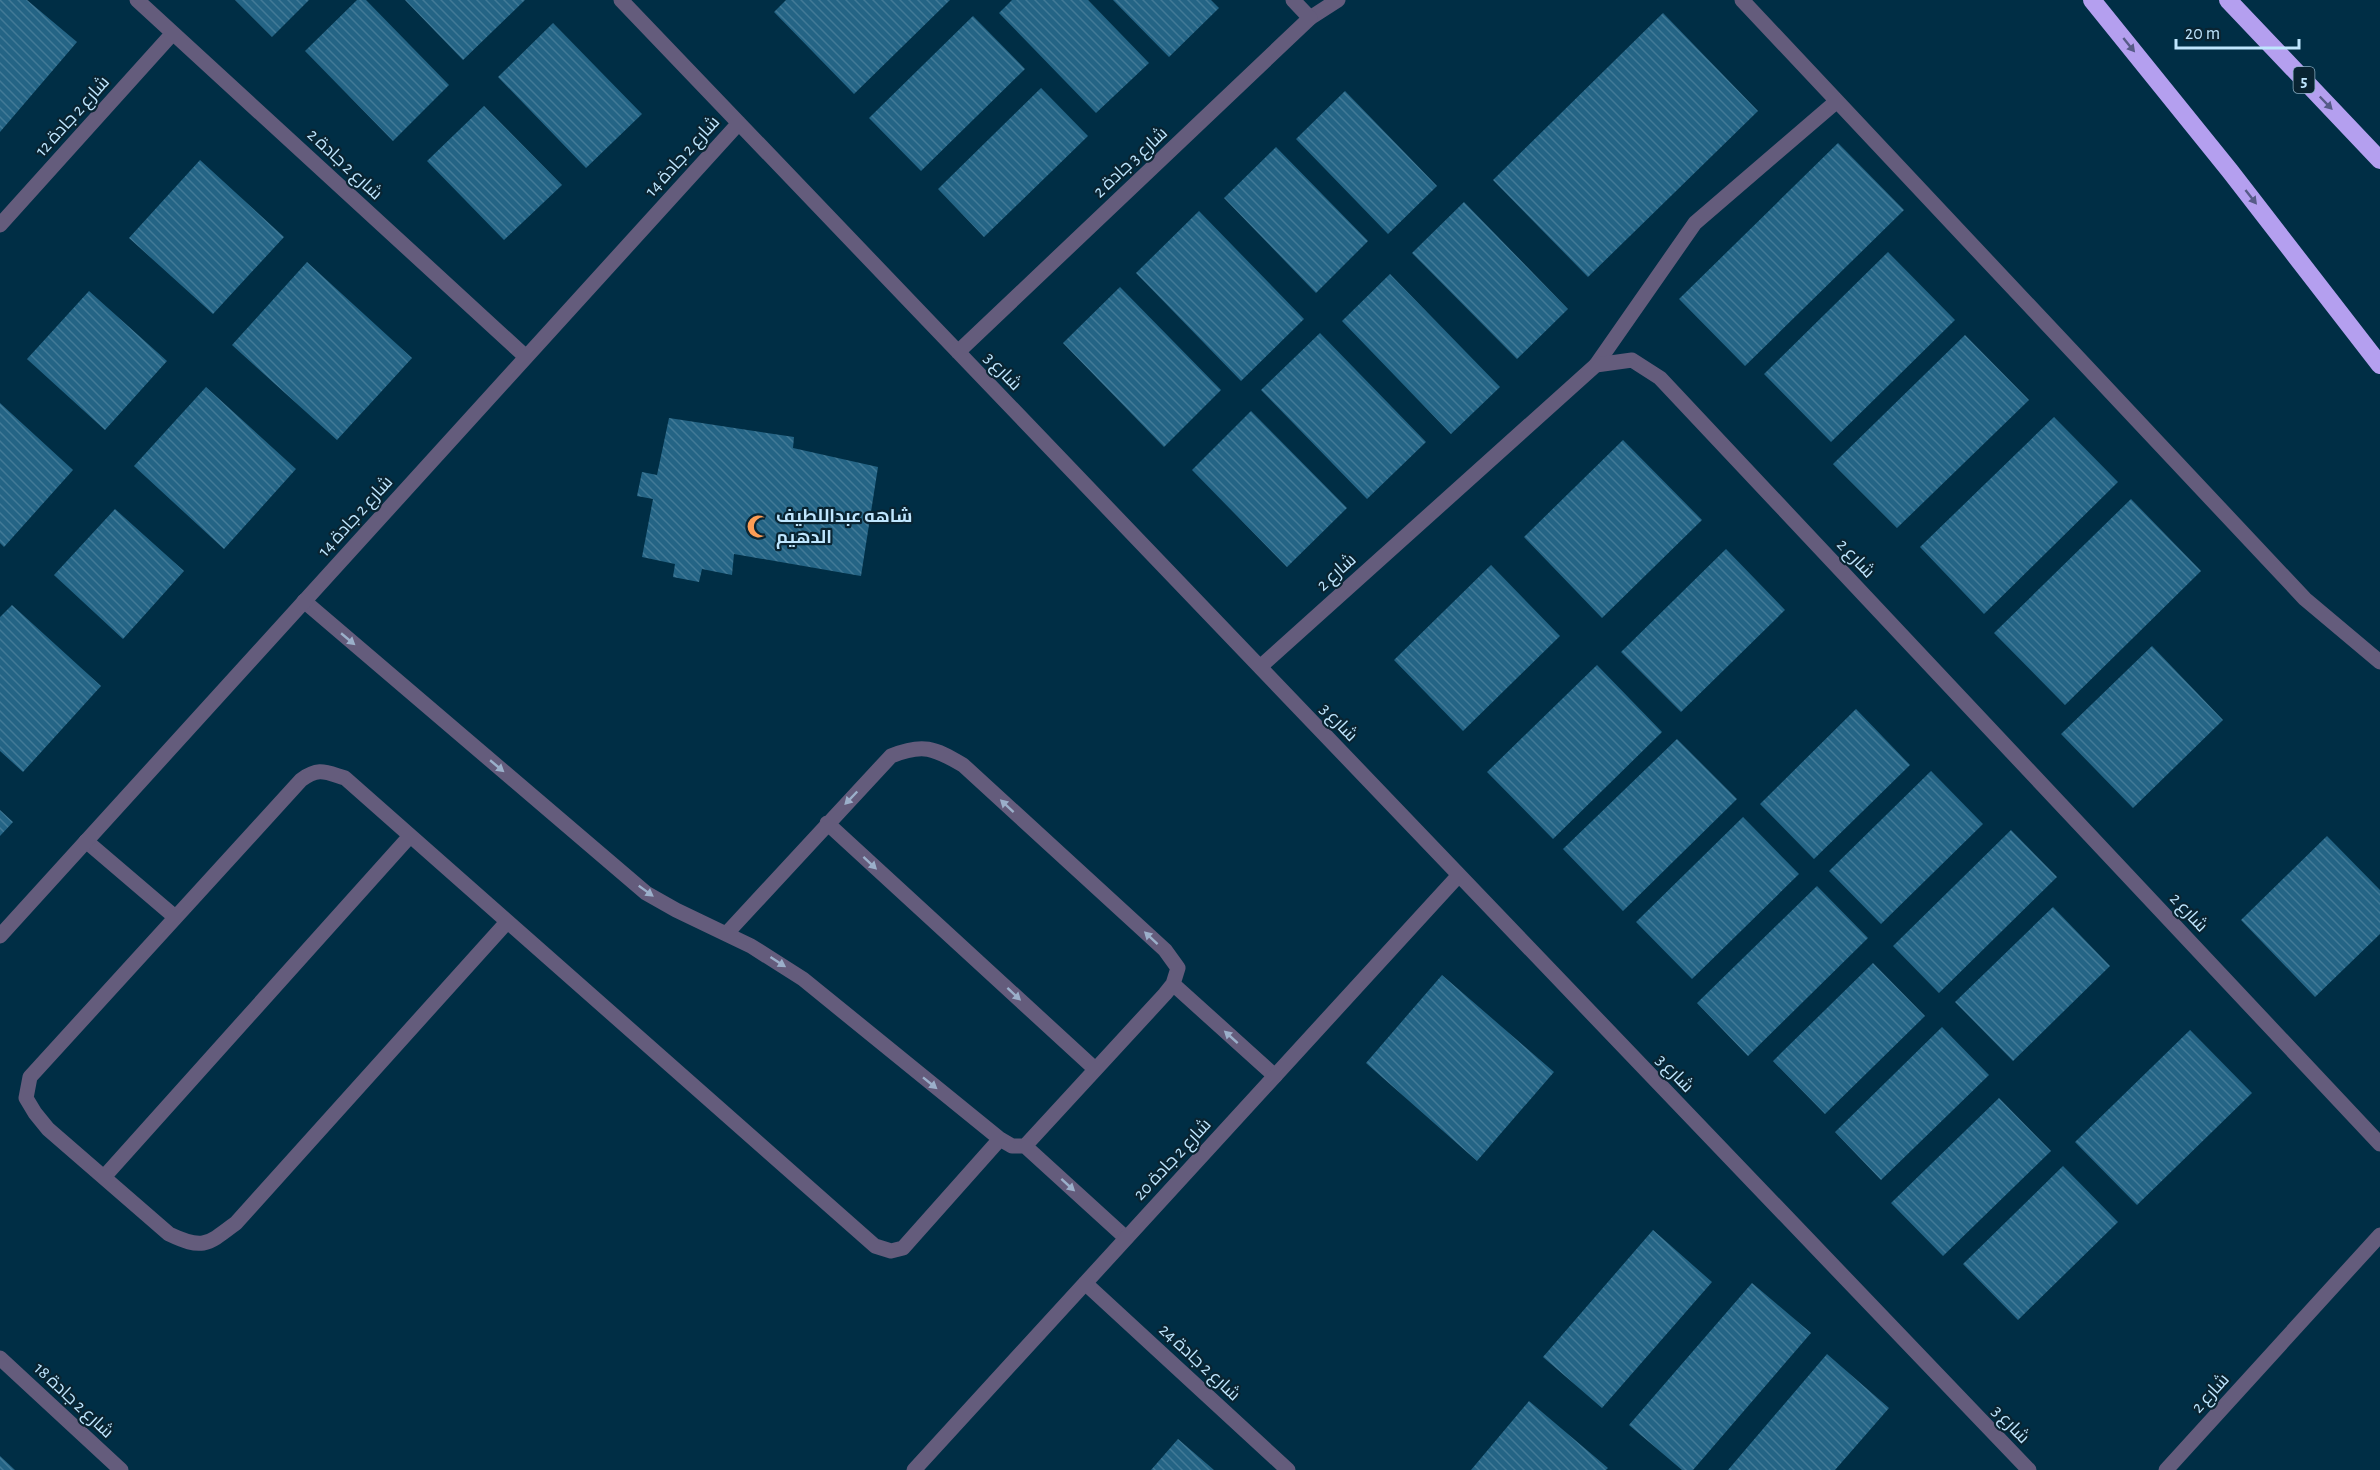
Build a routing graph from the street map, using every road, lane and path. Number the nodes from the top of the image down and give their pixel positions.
1 (137, 0) edge
2 (621, 0) edge
3 (1293, 0) edge
4 (1338, 0) edge
5 (1742, 0) edge
6 (2092, 0) edge
7 (2228, 0) edge
8 (1310, 18) junction
9 (173, 33) junction
10 (1837, 101) junction
11 (739, 123) junction
12 (2380, 160) edge
13 (0, 225) edge
14 (958, 352) junction
15 (526, 357) junction
16 (1596, 365) junction
17 (2380, 365) edge
18 (304, 602) junction
19 (2380, 662) edge
20 (1260, 667) junction
21 (827, 823) junction
22 (410, 836) junction
23 (86, 841) junction
24 (1459, 875) junction
25 (175, 917) junction
26 (507, 922) junction
27 (727, 933) junction
28 (0, 936) edge
29 (1173, 984) junction
30 (1095, 1069) junction
31 (1275, 1076) junction
32 (1000, 1139) junction
33 (2380, 1144) edge
34 (1025, 1146) junction
35 (104, 1177) junction
36 (2380, 1235) edge
37 (1126, 1238) junction
38 (1085, 1283) junction
39 (0, 1358) edge
40 (121, 1470) edge
41 (914, 1470) edge
42 (1288, 1470) edge
43 (2029, 1470) edge
44 (2166, 1470) edge

1 - 9 street, شارع 2 جادة 2
2 - 11 street, شارع 3
3 - 8 street
4 - 8 street, شارع 3 جادة 2
5 - 10 street
6 -> 17 highway
7 -> 12 highway, 5
8 - 14 street, شارع 3 جادة 2
9 - 13 street, شارع 2 جادة 12
9 - 15 street, شارع 2 جادة 2
10 - 16 street
10 - 19 street
11 - 14 street, شارع 3
11 - 15 street, شارع 2 جادة 14
14 - 20 street, شارع 3
15 - 18 street, شارع 2 جادة 14
16 - 20 street, شارع 2
16 - 33 street, شارع 2
18 - 23 street, شارع 2 جادة 14
18 -> 27 street
20 - 24 street, شارع 3
21 - 27 street
29 -> 21 street
21 -> 30 street
22 - 25 street
22 - 26 street
22 - 35 street
23 - 25 street
23 - 28 street, شارع 2 جادة 14
24 - 31 street, شارع 2 جادة 20
24 - 43 street, شارع 3
25 - 35 street
26 - 32 street
26 - 35 street
27 -> 32 street
29 - 30 street
31 -> 29 street
30 - 34 street
31 - 37 street, شارع 2 جادة 20
32 - 34 street
34 -> 37 street
36 - 44 street, شارع 2
37 - 38 street, شارع 2 جادة 20
38 - 41 street, شارع 2 جادة 20
38 - 42 street, شارع 2 جادة 24
39 - 40 street, شارع 2 جادة 18

